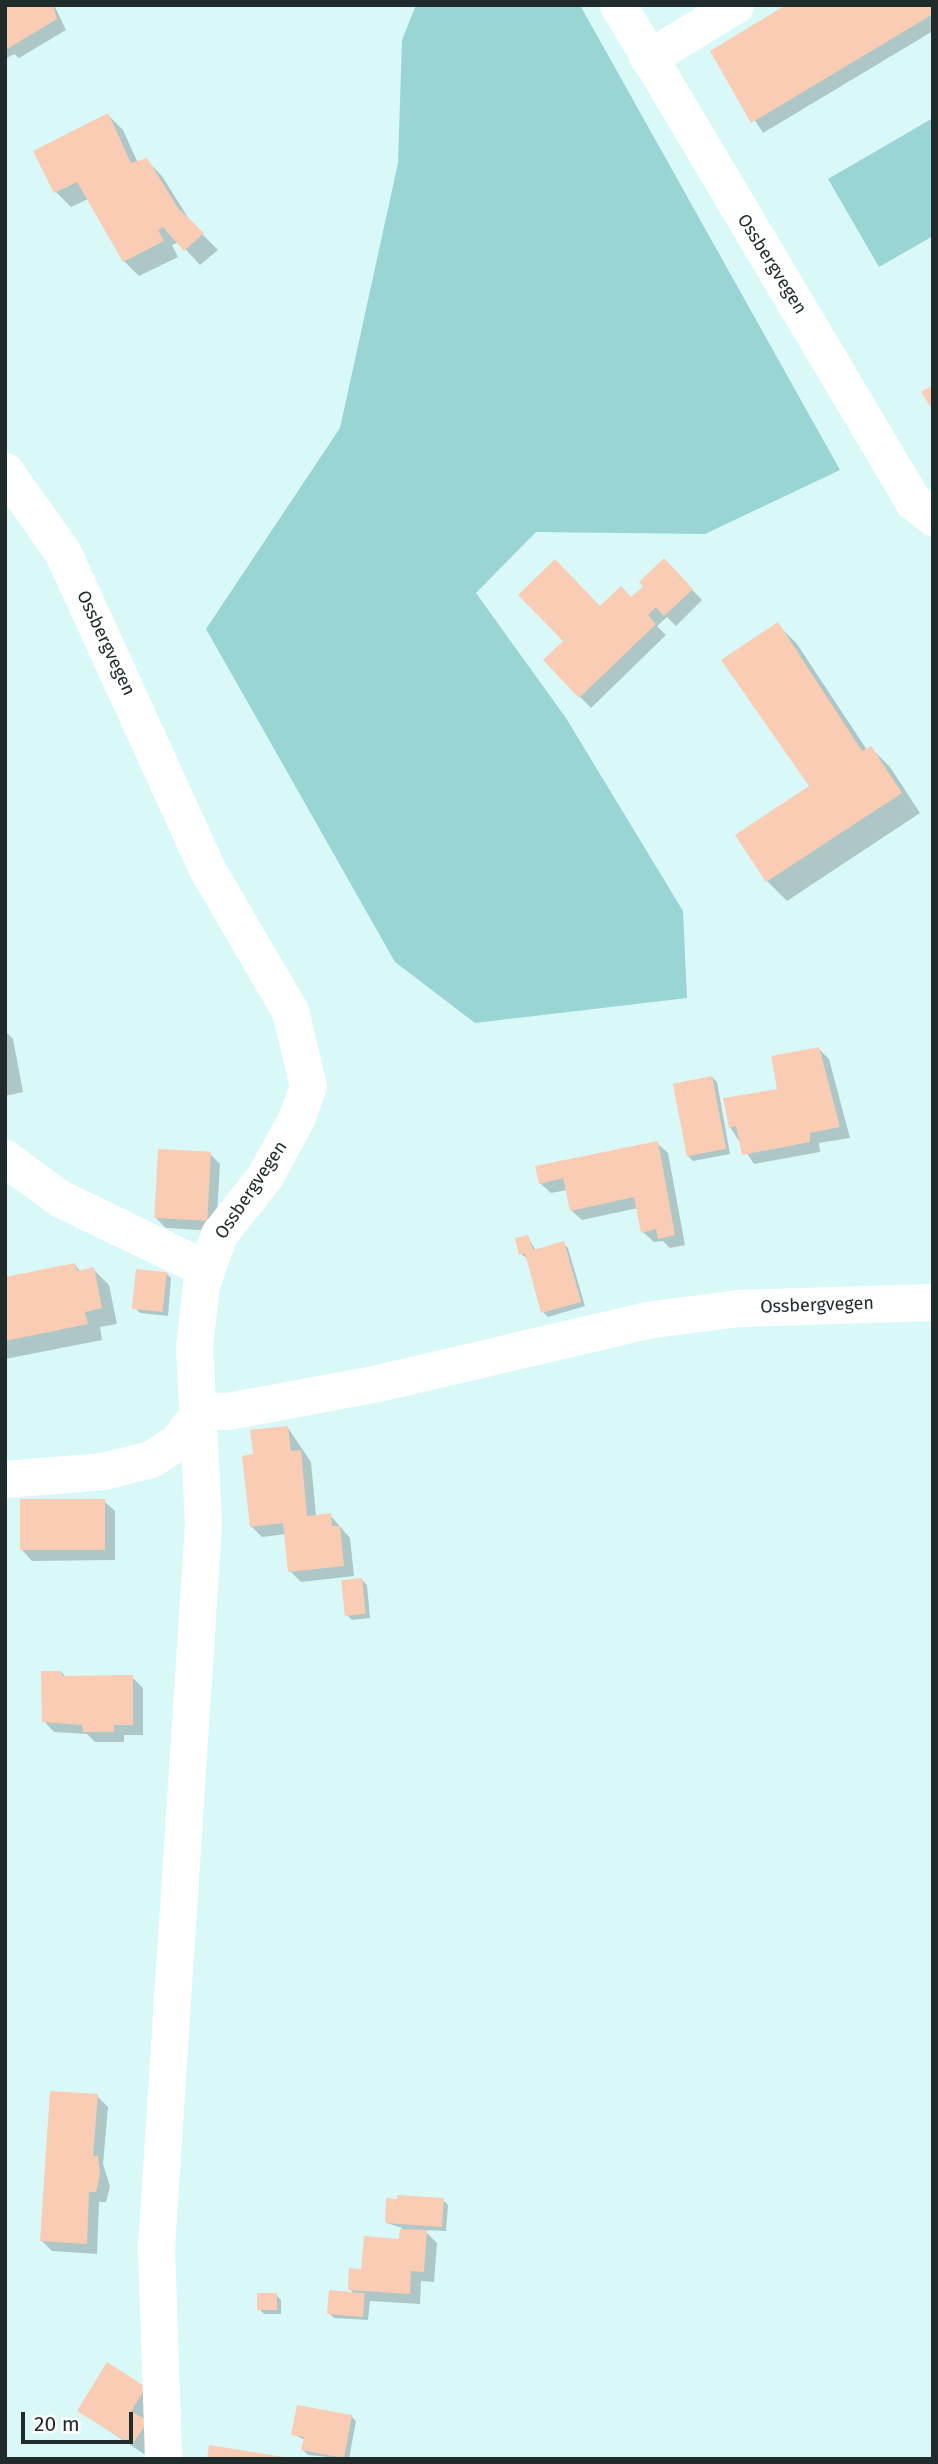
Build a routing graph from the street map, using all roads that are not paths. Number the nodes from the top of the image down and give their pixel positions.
1 (618, 5) edge
2 (735, 5) edge
3 (648, 58) junction
4 (5, 471) edge
5 (933, 517) edge
6 (5, 1158) edge
7 (206, 1269) junction
8 (933, 1301) edge
9 (201, 1410) junction
10 (5, 1479) edge
11 (163, 2459) edge

1 - 3 street, Ossbergvegen
2 - 3 street
3 - 5 street, Ossbergvegen
4 - 7 street, Ossbergvegen
6 - 7 street
7 - 9 street, Ossbergvegen
8 - 9 street, Ossbergvegen
9 - 10 street
9 - 11 street

